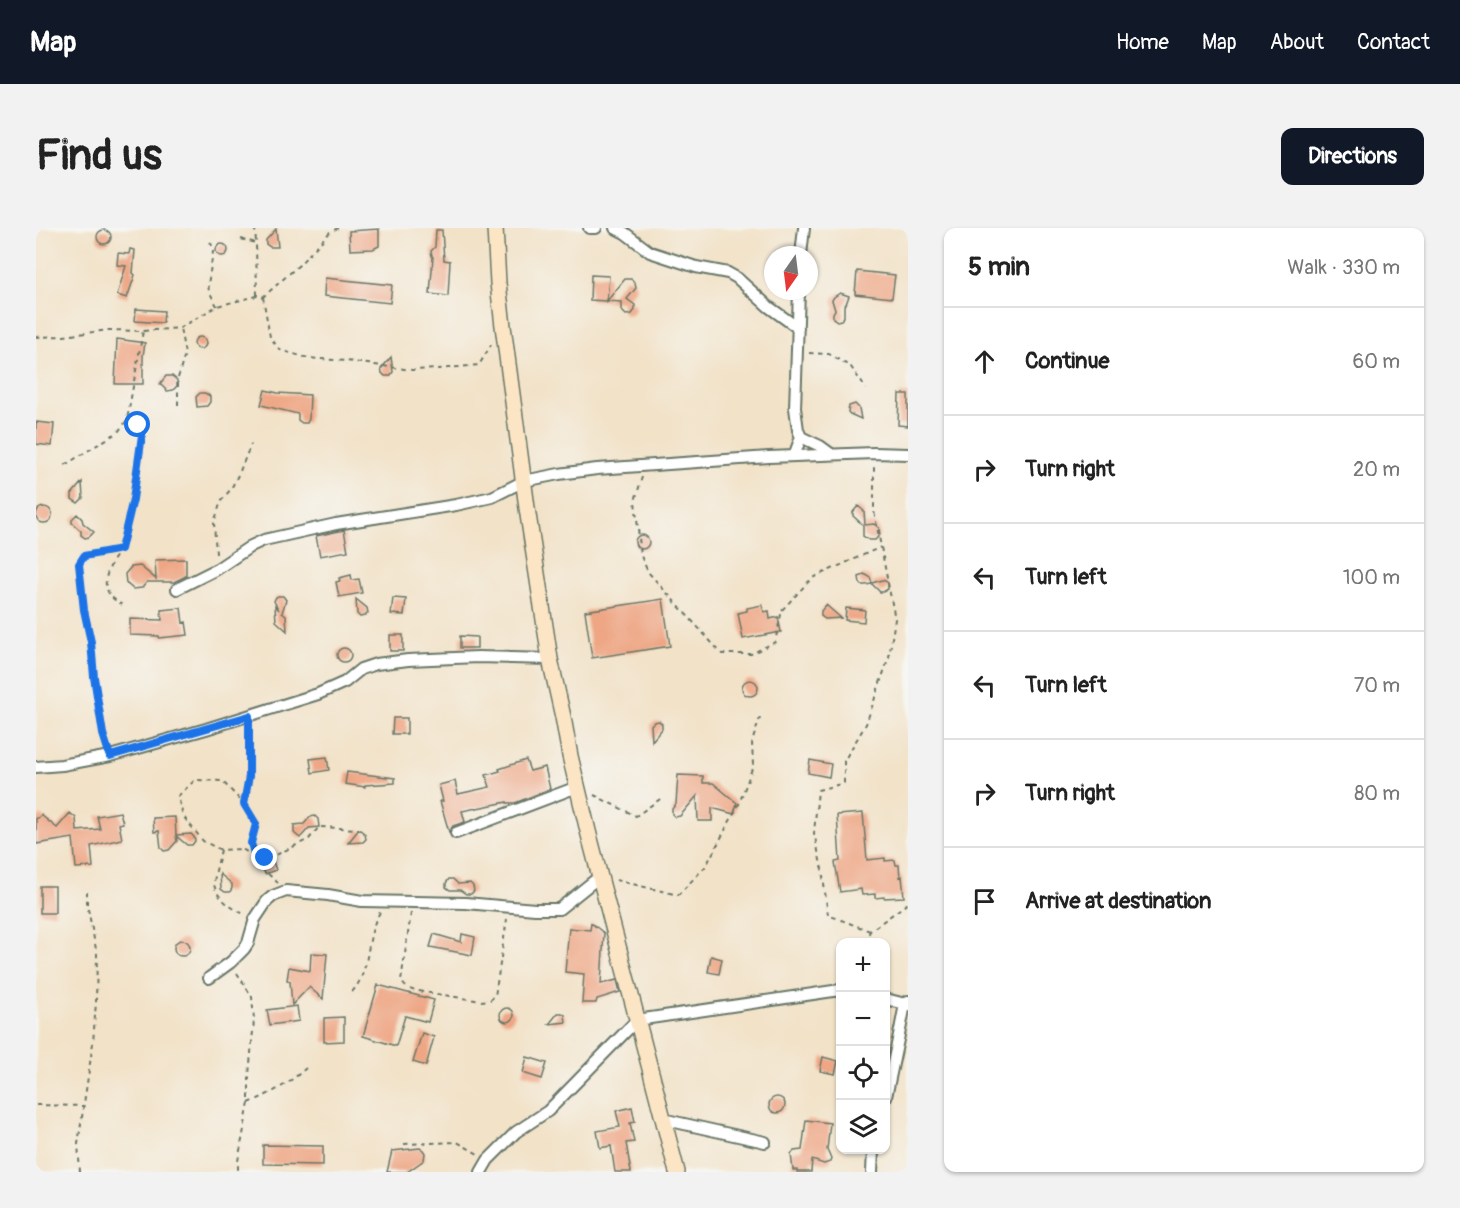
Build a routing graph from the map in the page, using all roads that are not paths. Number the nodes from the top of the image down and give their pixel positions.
1 (495, 228) edge
2 (589, 228) edge
3 (596, 228) edge
4 (615, 228) edge
5 (804, 228) edge
6 (802, 246) edge
7 (799, 300) edge
8 (798, 328) junction
9 (801, 436) junction
10 (831, 454) junction
11 (908, 454) edge
12 (794, 456) junction
13 (524, 481) junction
14 (177, 589) dead end
15 (550, 658) junction
16 (36, 767) edge
17 (577, 787) junction
18 (456, 833) dead end
19 (599, 877) junction
20 (209, 978) dead end
21 (836, 991) edge
22 (890, 1000) edge
23 (907, 1004) edge
24 (637, 1020) junction
25 (890, 1075) edge
26 (662, 1119) junction
27 (765, 1142) dead end
28 (873, 1154) edge
29 (481, 1172) edge
30 (677, 1172) edge
31 (872, 1172) edge

1 - 13 street
2 - 3 street
4 - 8 street
5 - 6 street
7 - 8 street
8 - 9 street
9 - 10 street
9 - 12 street
10 - 11 street
10 - 12 street
12 - 13 street
13 - 14 street
13 - 15 street
15 - 16 street
15 - 17 street
17 - 18 street
17 - 19 street
19 - 20 street
19 - 24 street
21 - 24 street
22 - 23 street
23 - 25 street
24 - 26 street
24 - 29 street
26 - 27 street
26 - 30 street
28 - 31 street

